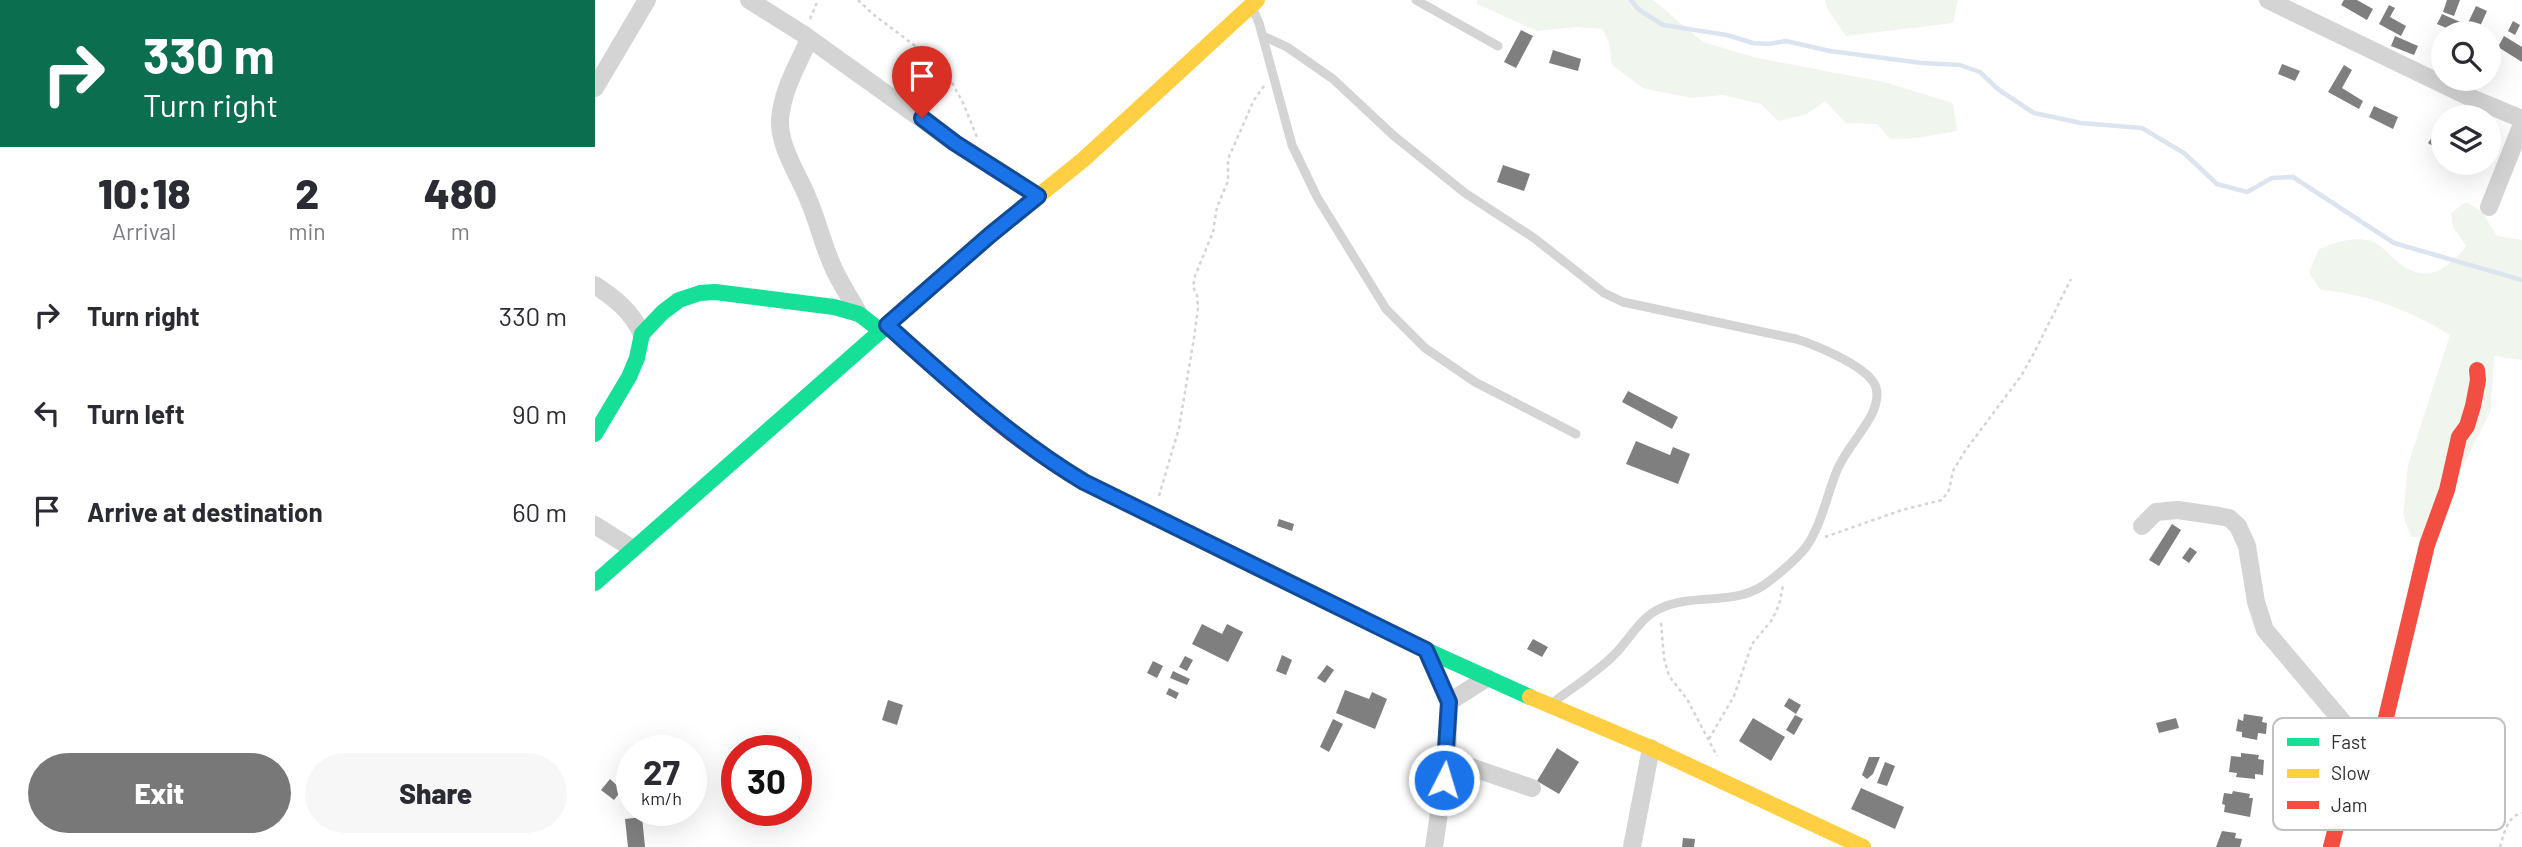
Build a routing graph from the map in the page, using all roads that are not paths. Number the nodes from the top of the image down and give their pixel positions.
1 (647, 0) edge
2 (749, 0) edge
3 (1416, 0) edge
4 (2267, 0) edge
5 (1254, 3) edge
6 (806, 36) junction
7 (1263, 36) junction
8 (1498, 46) dead end
9 (595, 89) edge
10 (2522, 121) edge
11 (1038, 196) junction
12 (2489, 207) dead end
13 (595, 285) edge
14 (859, 314) junction
15 (884, 328) junction
16 (642, 334) junction
17 (2477, 370) dead end
18 (595, 434) edge
19 (1576, 434) dead end
20 (595, 525) edge
21 (2142, 526) dead end
22 (633, 549) junction
23 (595, 583) edge
24 (1426, 650) junction
25 (1487, 678) junction
26 (1449, 702) junction
27 (1550, 705) junction
28 (2339, 718) edge
29 (2386, 718) edge
30 (1651, 748) junction
31 (1447, 759) junction
32 (1532, 788) dead end
33 (2335, 830) edge
34 (1434, 847) edge
35 (1632, 847) edge
36 (1863, 847) edge
37 (2331, 847) edge

1 - 9 street
2 - 6 street
3 - 8 lane
4 - 10 street
5 - 7 lane
5 - 11 street
6 - 11 street
6 - 14 street
7 - 19 lane
7 - 27 lane
10 - 12 street
11 - 15 street
13 - 16 street
14 - 15 street
14 - 16 street
15 - 22 street
15 - 24 street
16 - 18 street
17 - 29 street
20 - 22 street
21 - 28 street
22 - 23 street
24 - 25 street
24 - 26 street
25 - 26 street
25 - 27 street
26 - 31 street
27 - 30 street
30 - 35 street
30 - 36 street
31 - 32 street
31 - 34 street
33 - 37 street

